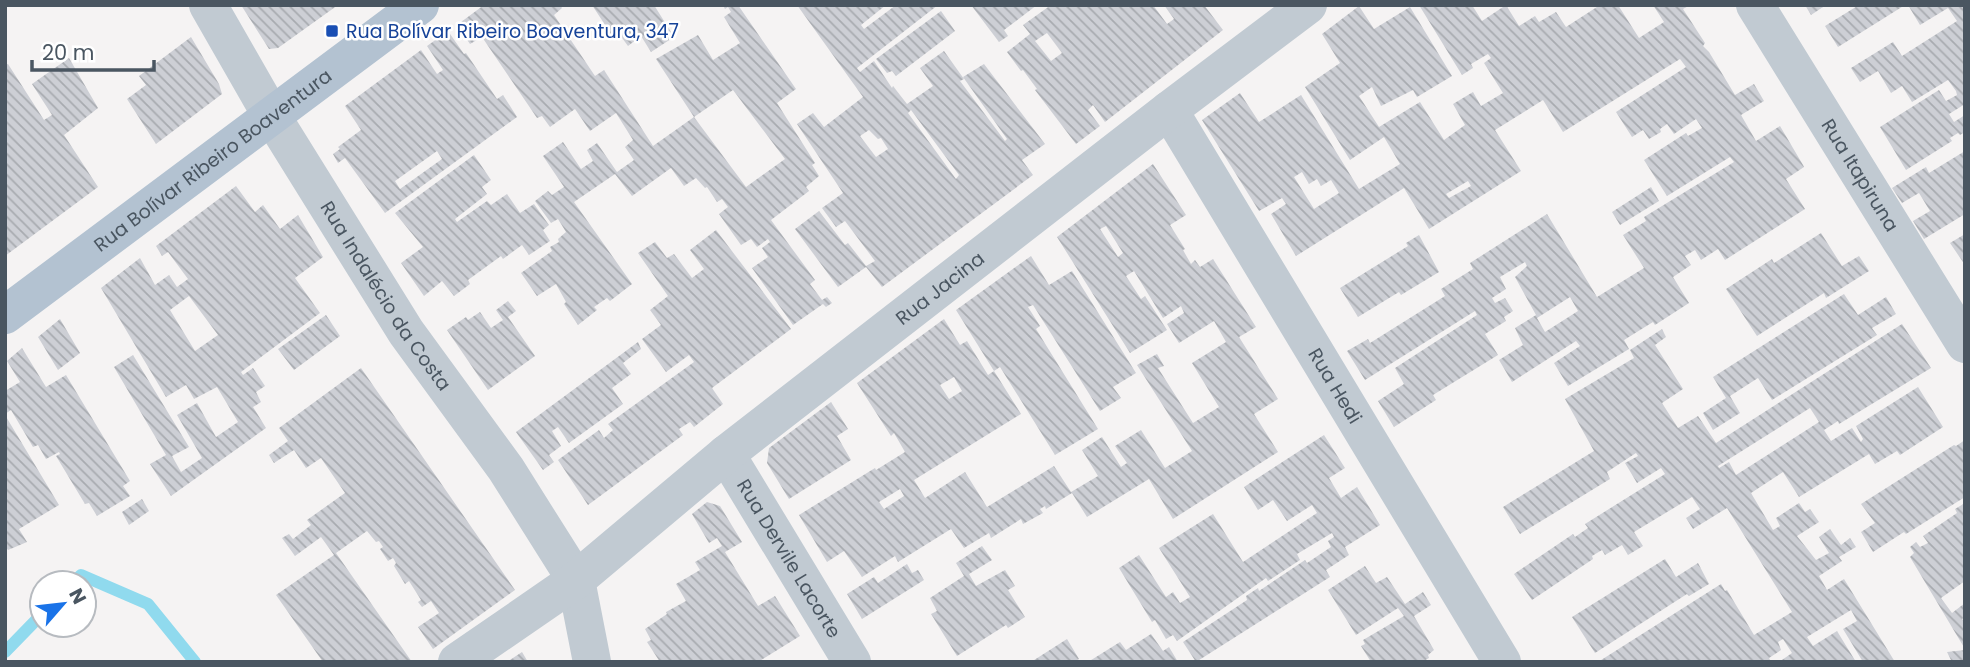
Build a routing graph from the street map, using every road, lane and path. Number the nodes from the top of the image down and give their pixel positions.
1 (208, 5) edge
2 (420, 5) edge
3 (1308, 5) edge
4 (1755, 5) edge
5 (1169, 110) junction
6 (271, 115) junction
7 (5, 315) edge
8 (1965, 344) edge
9 (726, 454) junction
10 (576, 580) junction
11 (457, 662) edge
12 (592, 662) edge
13 (852, 662) edge
14 (1502, 662) edge

1 - 6 street, Rua Indalécio da Costa
2 - 6 main road, Rua Bolívar Ribeiro Boaventura
3 - 5 street, Rua Jacina
4 - 8 street, Rua Itapiruna
5 - 9 street, Rua Jacina
5 - 14 street, Rua Hedi
6 - 7 main road, Rua Bolívar Ribeiro Boaventura
6 - 10 street, Rua Indalécio da Costa
9 - 10 street, Rua Jacina
9 - 13 street, Rua Dervile Lacorte
10 - 11 street, Rua Jacina
10 - 12 street

